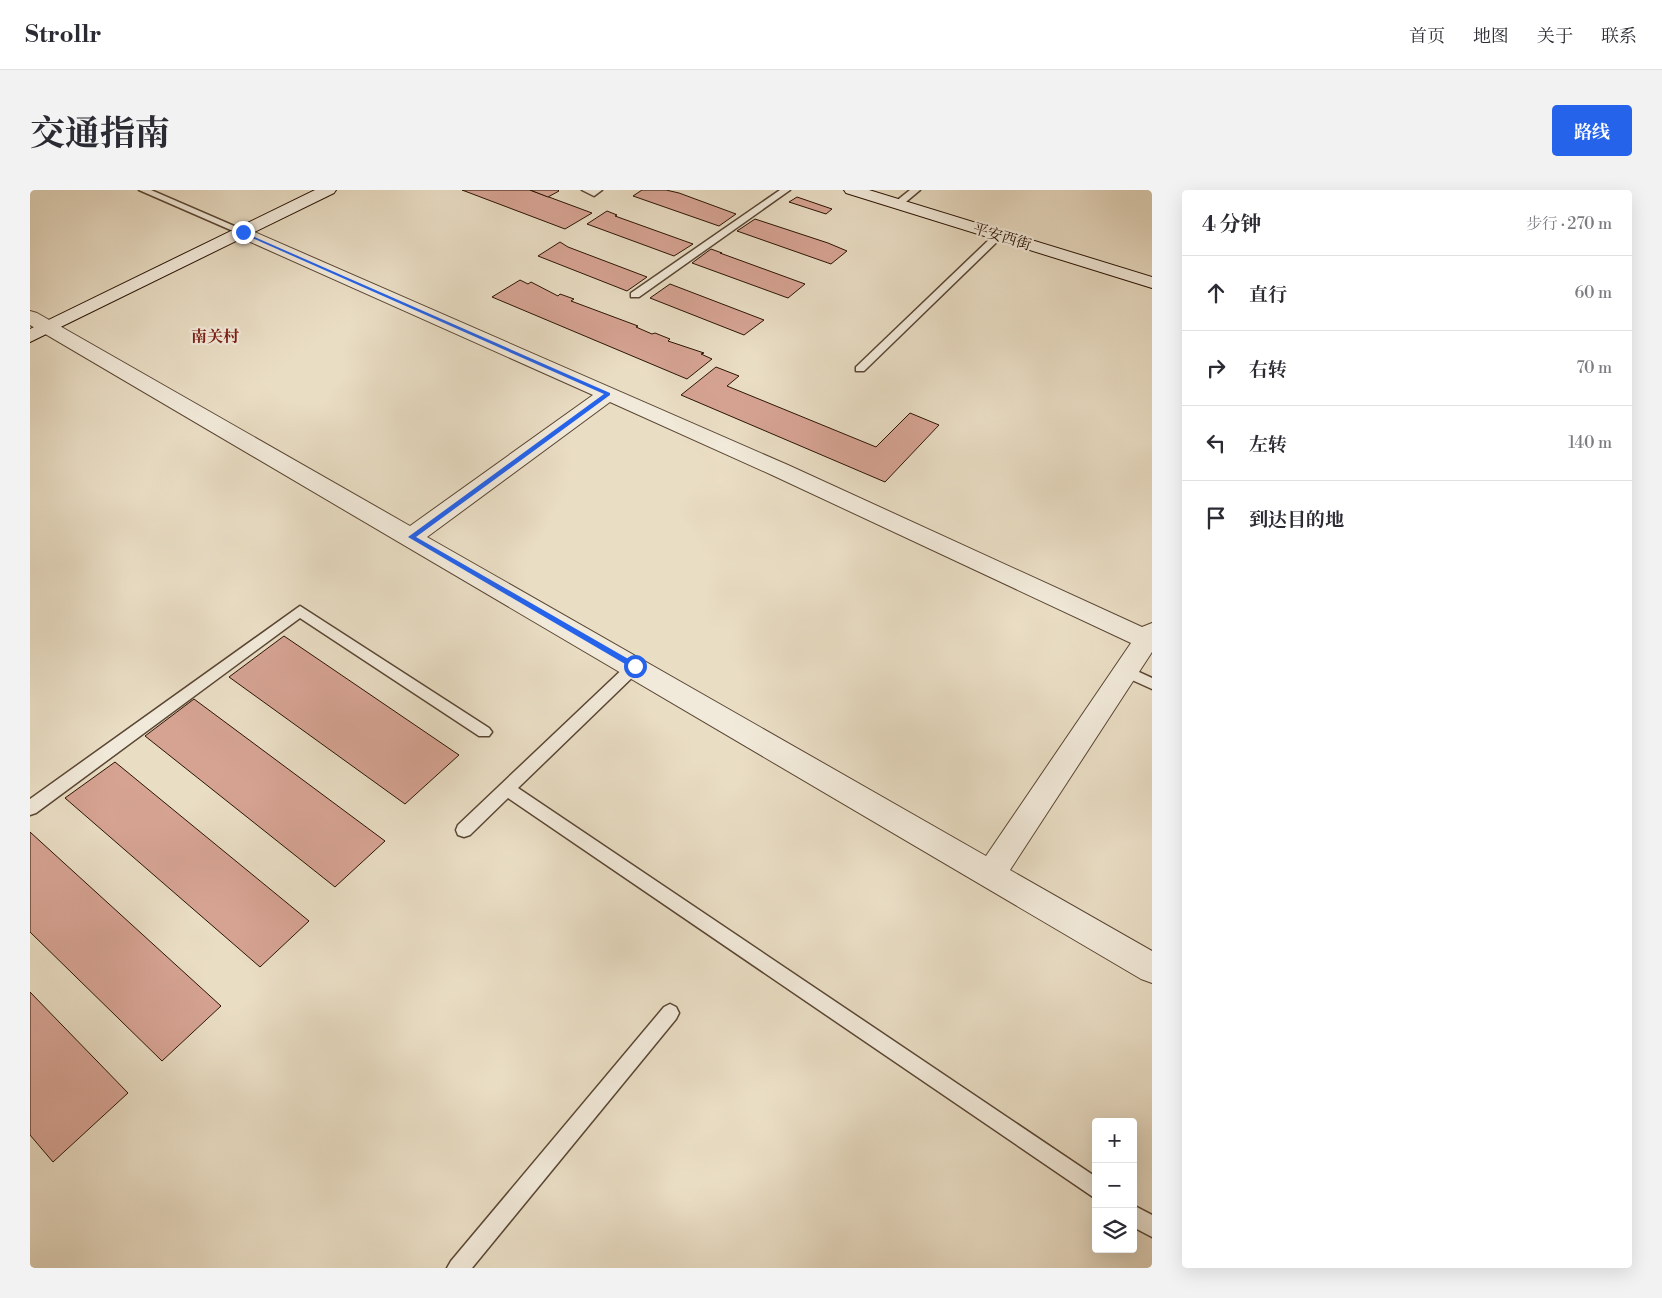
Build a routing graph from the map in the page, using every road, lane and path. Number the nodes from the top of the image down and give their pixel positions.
1 (143, 190) edge
2 (328, 190) edge
3 (586, 190) edge
4 (598, 190) edge
5 (786, 190) edge
6 (852, 190) edge
7 (916, 190) edge
8 (898, 204) junction
9 (243, 232) junction
10 (998, 236) junction
11 (1152, 283) edge
12 (635, 295) dead end
13 (36, 327) edge
14 (860, 369) dead end
15 (608, 394) junction
16 (412, 537) junction
17 (1149, 636) edge
18 (635, 666) junction
19 (1126, 672) junction
20 (1152, 684) edge
21 (484, 732) dead end
22 (507, 789) junction
23 (30, 808) edge
24 (464, 830) dead end
25 (991, 873) junction
26 (1152, 968) edge
27 (670, 1013) dead end
28 (1092, 1186) edge
29 (1137, 1218) edge
30 (1152, 1227) edge
31 (458, 1268) edge

1 - 9 lane
2 - 9 street
3 - 4 lane
5 - 12 lane
6 - 8 street, 平安西街
7 - 8 lane
8 - 10 street, 平安西街
9 - 13 street
9 - 15 street
10 - 11 street, 平安西街
10 - 14 lane
13 - 16 street
15 - 16 street
15 - 17 street
16 - 18 street
17 - 19 street
18 - 22 lane
18 - 25 street
19 - 20 lane
19 - 25 street
21 - 23 lane
22 - 24 lane
22 - 28 lane
25 - 26 street
27 - 31 lane
29 - 30 lane

